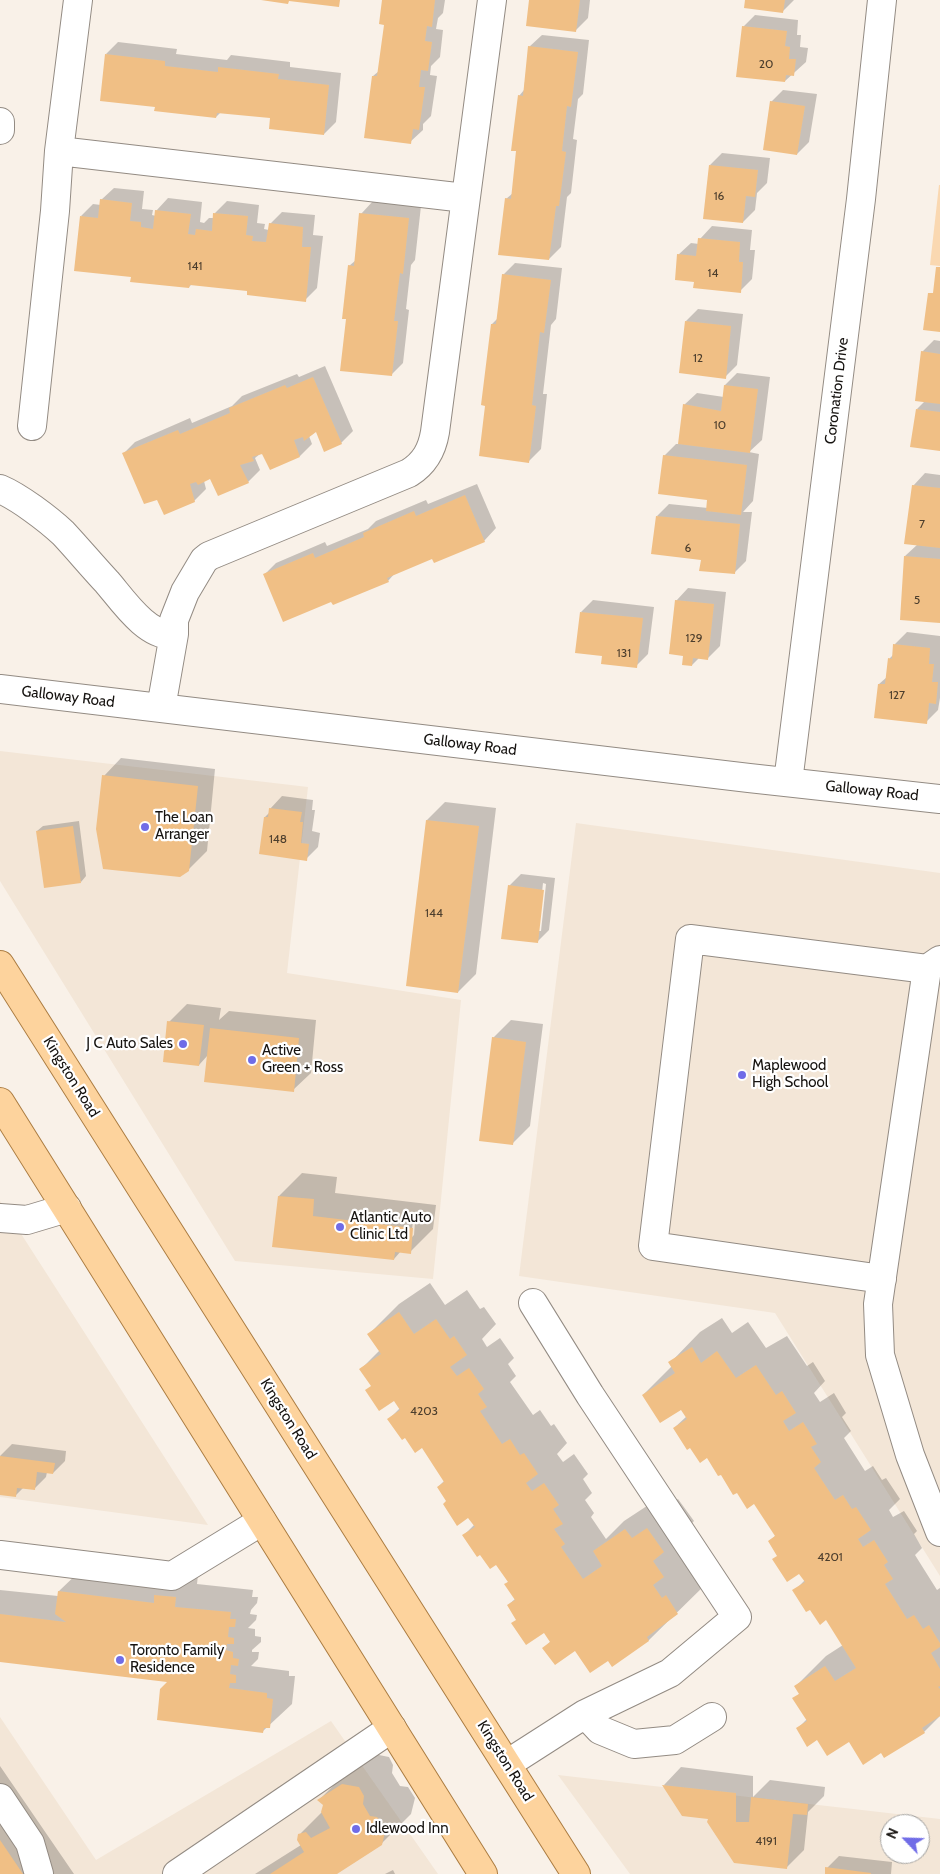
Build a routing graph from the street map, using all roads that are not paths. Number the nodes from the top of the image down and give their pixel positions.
1 (78, 0) edge
2 (492, 0) edge
3 (882, 0) edge
4 (0, 122) edge
5 (0, 130) edge
6 (59, 151) junction
7 (465, 198) junction
8 (32, 426) dead end
9 (0, 489) edge
10 (174, 634) junction
11 (0, 689) edge
12 (161, 708) junction
13 (788, 782) junction
14 (940, 798) edge
15 (0, 965) edge
16 (934, 965) edge
17 (0, 1102) edge
18 (67, 1208) junction
19 (0, 1218) edge
20 (882, 1279) junction
21 (534, 1303) dead end
22 (262, 1521) junction
23 (940, 1532) edge
24 (0, 1555) edge
25 (585, 1714) junction
26 (712, 1717) dead end
27 (392, 1728) junction
28 (507, 1764) junction
29 (0, 1798) edge
30 (39, 1874) edge
31 (177, 1874) edge
32 (483, 1874) edge
33 (576, 1874) edge

1 - 6 street
2 - 7 street
3 - 13 street, Coronation Drive
4 - 5 street
6 - 7 street
6 - 8 street
7 - 10 street
9 - 10 street
10 - 12 street
11 - 12 street, Galloway Road
12 - 13 street, Galloway Road
13 - 14 street, Galloway Road
15 - 28 main road, Kingston Road
16 - 20 street
16 - 20 street
17 - 18 main road
18 - 19 street
18 - 22 main road
20 - 23 street
21 - 25 street
22 - 24 street
22 - 27 main road
25 - 26 street
25 - 28 street
27 - 31 street
27 - 32 main road
28 - 33 main road, Kingston Road
29 - 30 street

